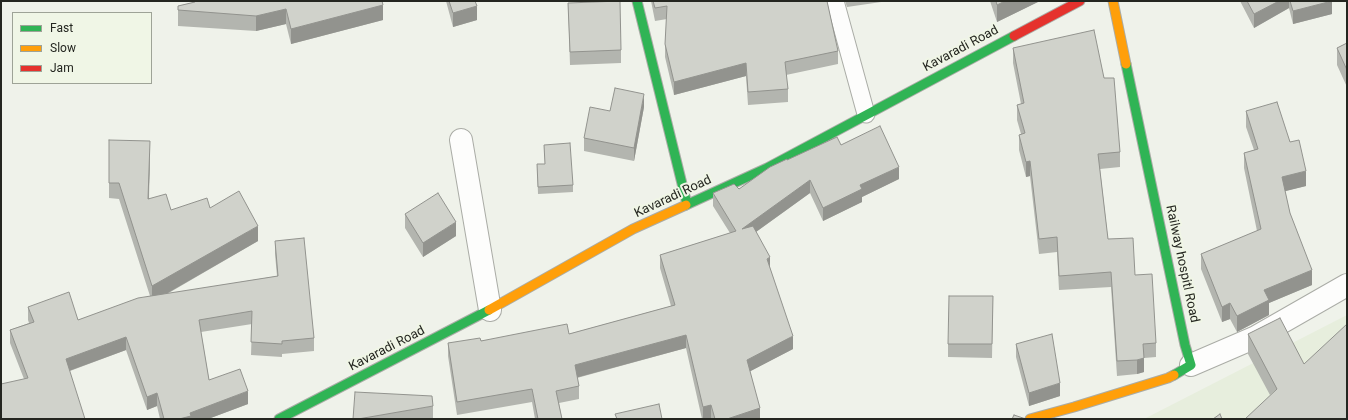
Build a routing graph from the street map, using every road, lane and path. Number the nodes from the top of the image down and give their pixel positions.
1 (637, 1) edge
2 (834, 1) edge
3 (1080, 1) edge
4 (1113, 1) edge
5 (866, 114) junction
6 (461, 140) dead end
7 (687, 204) junction
8 (1347, 285) edge
9 (490, 310) junction
10 (1191, 365) junction
11 (308, 412) edge
12 (279, 419) edge
13 (1030, 419) edge

1 - 7 main road
2 - 5 lane
3 - 5 main road, Kavaradi Road
4 - 10 main road, Railway hospitl Road
5 - 7 main road, Kavaradi Road
6 - 9 street
7 - 9 main road, Kavaradi Road
8 - 10 street
9 - 11 main road, Kavaradi Road
10 - 13 main road
11 - 12 main road, Kavaradi Road

